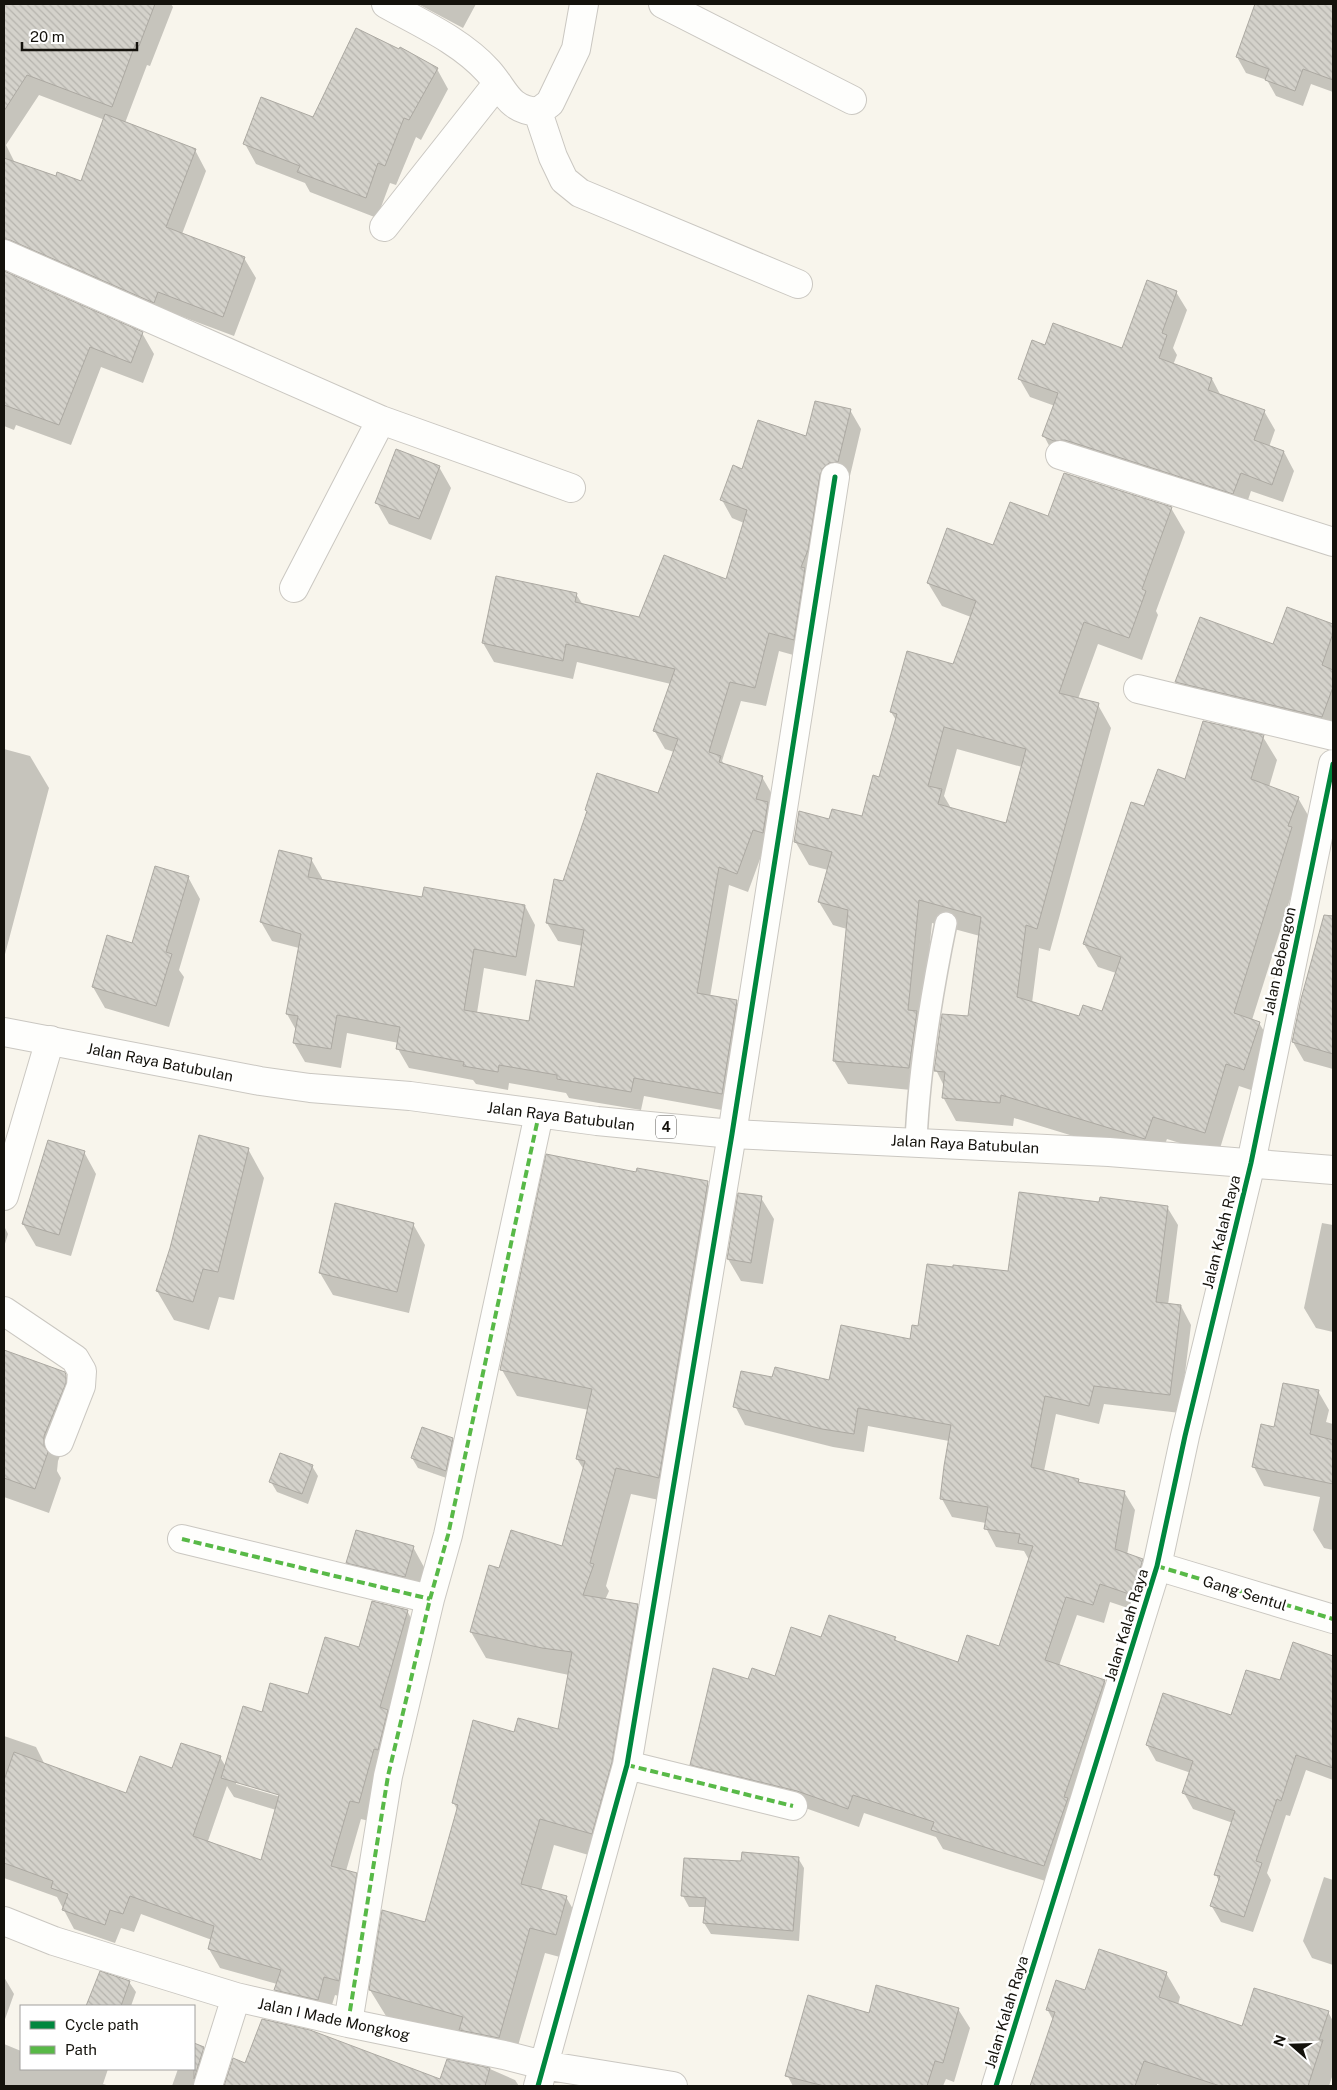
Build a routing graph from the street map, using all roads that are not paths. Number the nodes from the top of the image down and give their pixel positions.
1 (386, 4) edge
2 (584, 4) edge
3 (663, 4) edge
4 (497, 84) junction
5 (852, 100) dead end
6 (538, 112) junction
7 (384, 227) dead end
8 (4, 254) edge
9 (798, 284) dead end
10 (381, 420) junction
11 (1060, 455) dead end
12 (835, 477) dead end
13 (572, 488) dead end
14 (1333, 542) edge
15 (294, 588) dead end
16 (1138, 689) dead end
17 (1333, 736) edge
18 (1333, 764) edge
19 (1327, 822) edge
20 (946, 923) dead end
21 (4, 1032) edge
22 (50, 1040) junction
23 (539, 1114) junction
24 (732, 1134) junction
25 (916, 1142) junction
26 (1251, 1163) junction
27 (1333, 1170) edge
28 (4, 1196) edge
29 (4, 1311) edge
30 (59, 1442) dead end
31 (182, 1539) dead end
32 (1157, 1566) junction
33 (430, 1599) junction
34 (1333, 1619) edge
35 (627, 1765) junction
36 (793, 1806) dead end
37 (4, 1921) edge
38 (236, 1997) junction
39 (348, 2023) junction
40 (540, 2076) edge
41 (208, 2086) edge
42 (673, 2086) edge
43 (996, 2086) edge

1 - 4 main road
2 - 6 main road
3 - 5 main road
4 - 6 main road
4 - 7 main road
6 - 9 main road
8 - 10 main road
10 - 13 main road
10 - 15 main road
11 - 14 main road
12 - 24 main road
16 - 17 main road
18 - 19 main road, Jalan Bebengon
19 - 26 main road, Jalan Bebengon
20 - 25 lane
21 - 22 main road, Jalan Raya Batubulan / 4
22 - 23 main road, Jalan Raya Batubulan / 4
22 - 28 main road
23 - 24 main road, Jalan Raya Batubulan / 4
23 - 33 main road
24 - 25 main road, Jalan Raya Batubulan / 4
24 - 35 main road
25 - 26 main road, Jalan Raya Batubulan / 4
26 - 27 main road, Jalan Raya Batubulan / 4
26 - 32 main road, Jalan Kalah Raya
29 - 30 main road
31 - 33 main road
32 - 34 main road, Gang Sentul
32 - 43 main road, Jalan Kalah Raya
33 - 39 main road
35 - 36 main road
35 - 40 main road
37 - 38 main road, Jalan I Made Mongkog
38 - 39 main road, Jalan I Made Mongkog
38 - 41 main road
39 - 40 main road, Jalan I Made Mongkog
40 - 42 main road, Jalan I Made Mongkog

